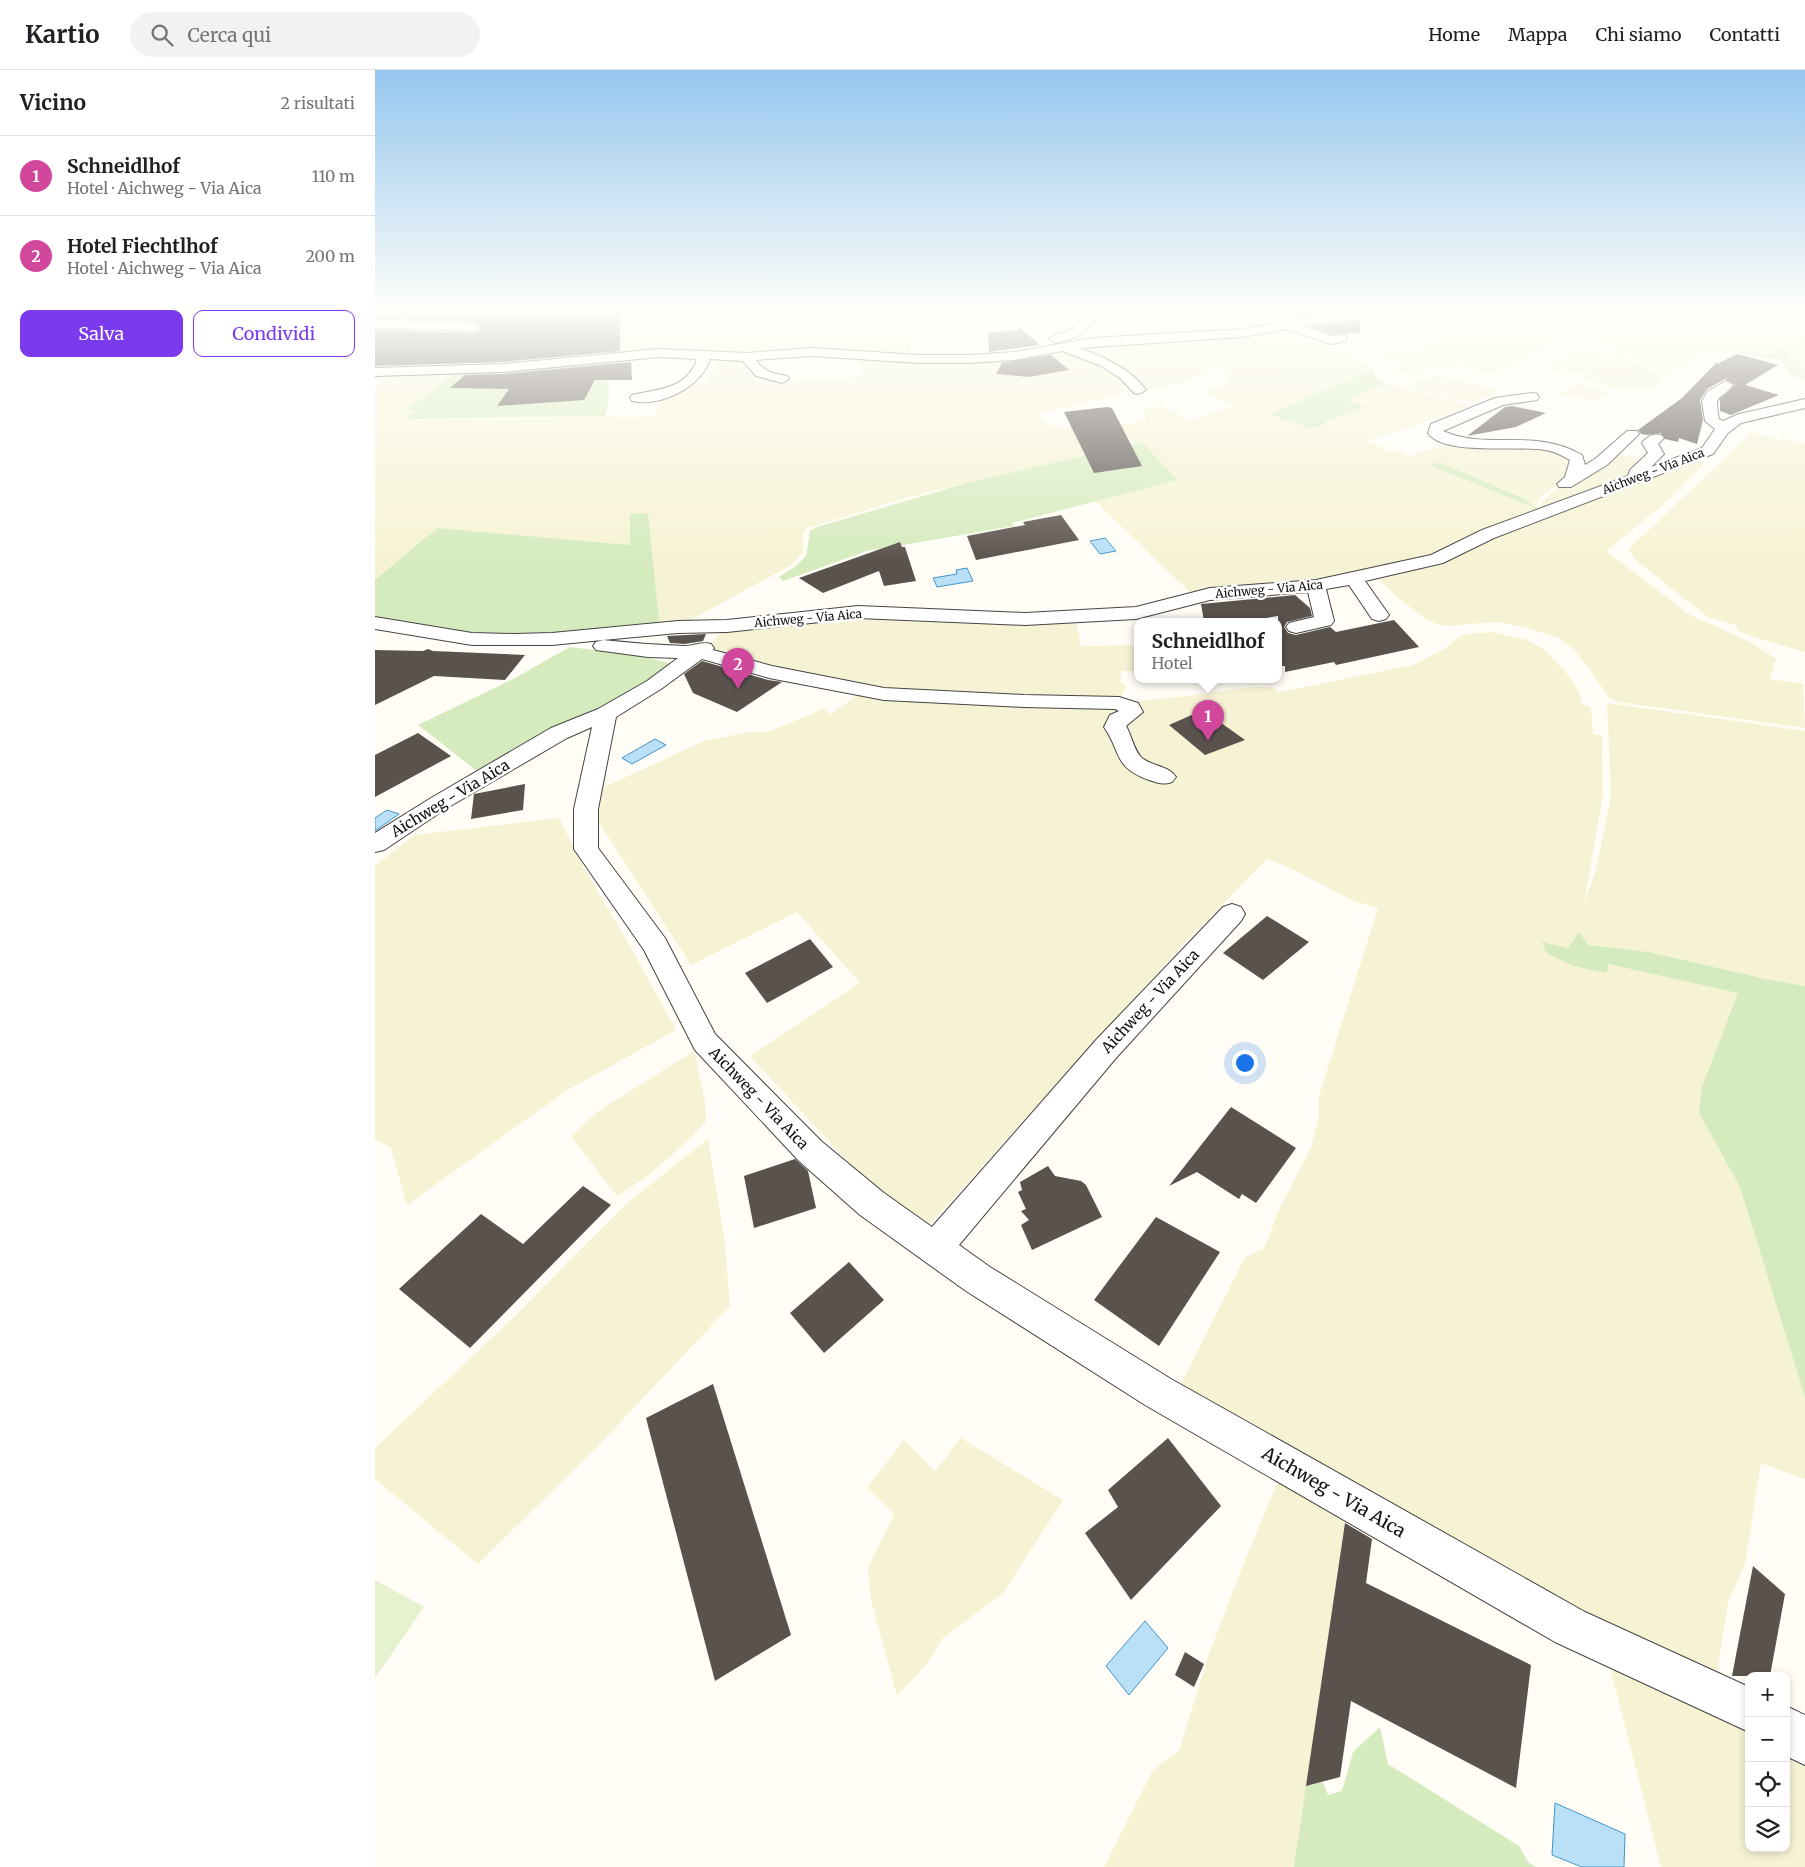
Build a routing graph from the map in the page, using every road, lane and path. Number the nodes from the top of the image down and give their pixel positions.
1 (663, 395) edge
2 (1713, 395) edge
3 (1532, 397) dead end
4 (637, 398) dead end
5 (1805, 403) edge
6 (1725, 429) junction
7 (1632, 434) dead end
8 (1662, 439) dead end
9 (1636, 478) junction
10 (1572, 480) junction
11 (1528, 519) junction
12 (1355, 579) junction
13 (1316, 586) junction
14 (1169, 613) edge
15 (1379, 615) dead end
16 (1100, 616) junction
17 (375, 623) edge
18 (727, 626) junction
19 (1296, 627) dead end
20 (1128, 632) dead end
21 (552, 639) junction
22 (699, 652) junction
23 (606, 714) junction
24 (1164, 777) dead end
25 (375, 844) edge
26 (1232, 914) dead end
27 (934, 1249) junction
28 (1745, 1708) edge
29 (1790, 1732) edge
30 (1805, 1742) edge

1 - 4 street
2 - 6 street
3 - 10 street
5 - 6 street, Aichweg - Via Aica
6 - 9 street, Aichweg - Via Aica
7 - 10 street
8 - 9 street
9 - 11 street, Aichweg - Via Aica
10 - 11 street
11 - 12 street, Aichweg - Via Aica
12 - 13 street, Aichweg - Via Aica
12 - 15 street
13 - 14 street, Aichweg - Via Aica
13 - 19 street
14 - 16 street, Aichweg - Via Aica
16 - 18 street, Aichweg - Via Aica
16 - 20 street
17 - 21 street, Aichweg - Via Aica
18 - 21 street, Aichweg - Via Aica
18 - 22 street, Aichweg - Via Aica
21 - 22 street, Aichweg - Via Aica
22 - 23 street, Aichweg - Via Aica
22 - 24 street, Aichweg - Via Aica
23 - 25 street, Aichweg - Via Aica
23 - 27 street, Aichweg - Via Aica
26 - 27 street, Aichweg - Via Aica
27 - 28 street, Aichweg - Via Aica
29 - 30 street

